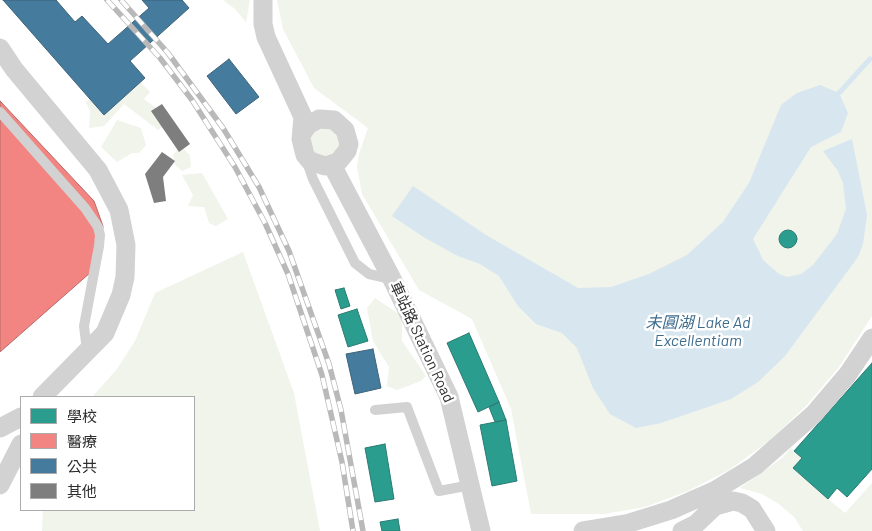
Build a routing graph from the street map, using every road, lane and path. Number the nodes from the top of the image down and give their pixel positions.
1 (262, 0) edge
2 (0, 48) edge
3 (7, 65) edge
4 (0, 112) edge
5 (303, 132) junction
6 (305, 155) junction
7 (332, 165) junction
8 (392, 279) junction
9 (872, 339) edge
10 (86, 352) junction
11 (43, 396) edge
12 (375, 410) dead end
13 (20, 418) edge
14 (0, 428) edge
15 (20, 446) edge
16 (0, 485) edge
17 (471, 485) junction
18 (632, 527) edge
19 (481, 531) edge
20 (583, 531) edge
21 (682, 531) edge
22 (766, 531) edge

1 - 5 street
2 - 3 street
3 - 10 street
4 - 10 lane
5 - 6 street
5 - 7 street
6 - 7 street
6 - 8 lane
7 - 8 street, 車站路 Station Road
8 - 17 street, 車站路 Station Road
9 - 18 street
10 - 11 street
12 - 17 lane
13 - 14 street
15 - 16 street
17 - 19 street, 車站路 Station Road
18 - 20 street
21 - 22 street

